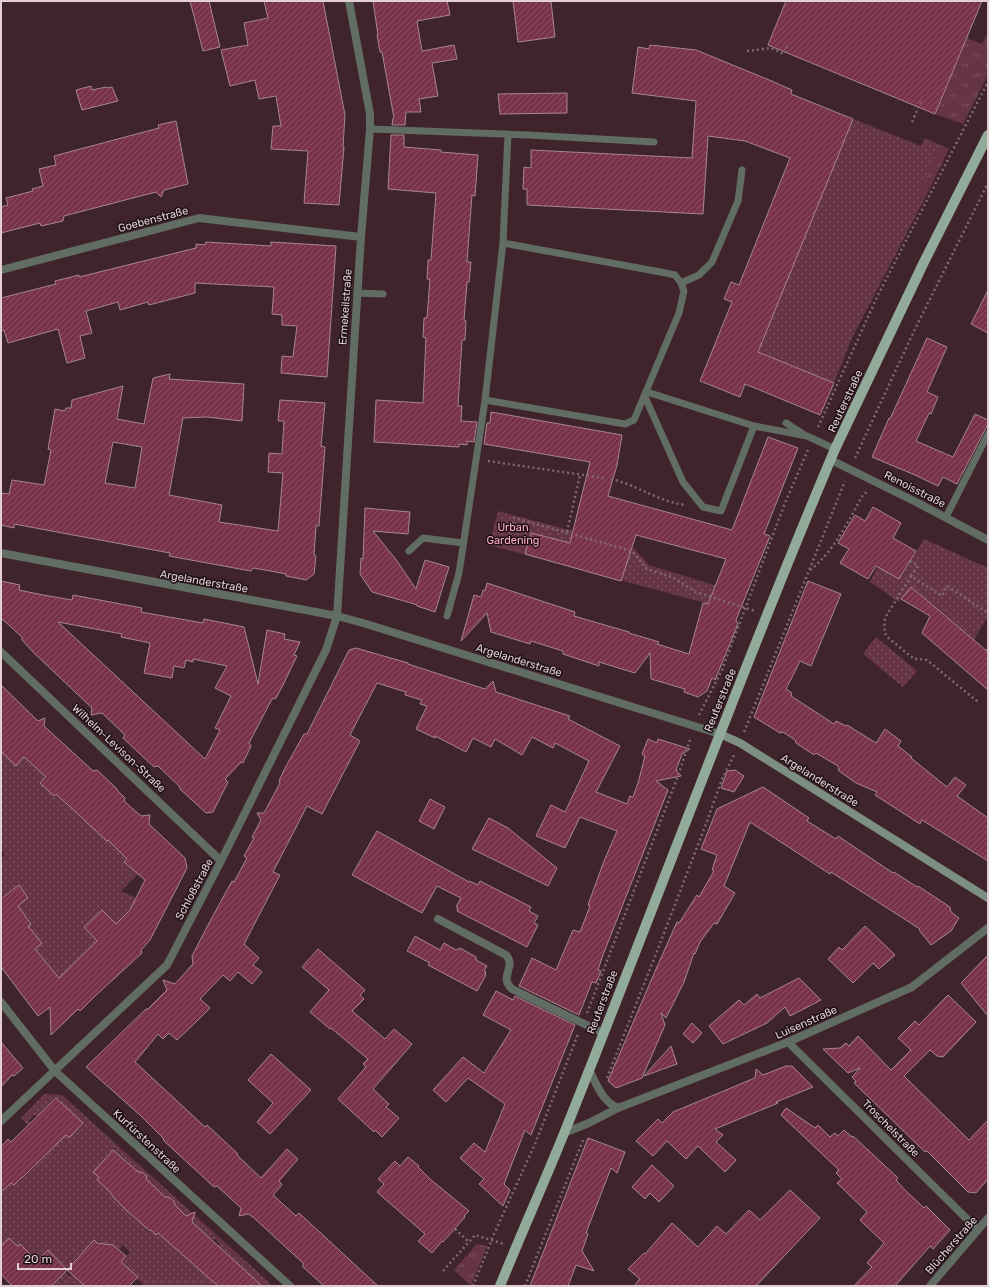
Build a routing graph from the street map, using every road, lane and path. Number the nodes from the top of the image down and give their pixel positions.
1 (349, 1) edge
2 (787, 46) dead end
3 (747, 51) dead end
4 (988, 82) edge
5 (921, 101) dead end
6 (912, 122) dead end
7 (370, 129) junction
8 (508, 134) junction
9 (988, 135) edge
10 (654, 142) dead end
11 (742, 170) dead end
12 (988, 183) edge
13 (361, 237) junction
14 (503, 243) junction
15 (1, 270) edge
16 (681, 282) junction
17 (358, 293) junction
18 (383, 294) dead end
19 (646, 395) junction
20 (485, 400) junction
21 (786, 424) dead end
22 (754, 426) junction
23 (988, 434) edge
24 (810, 438) junction
25 (835, 449) junction
26 (476, 459) junction
27 (831, 460) junction
28 (850, 469) junction
29 (580, 475) junction
30 (604, 478) dead end
31 (611, 479) dead end
32 (878, 483) junction
33 (703, 507) junction
34 (946, 518) junction
35 (567, 532) junction
36 (988, 540) edge
37 (463, 543) junction
38 (507, 543) dead end
39 (408, 551) dead end
40 (1, 553) edge
41 (910, 562) dead end
42 (809, 570) junction
43 (911, 576) junction
44 (746, 607) junction
45 (988, 613) edge
46 (767, 615) junction
47 (337, 616) junction
48 (447, 616) dead end
49 (1, 652) edge
50 (978, 702) dead end
51 (695, 726) junction
52 (720, 734) junction
53 (740, 743) junction
54 (221, 861) junction
55 (988, 898) edge
56 (438, 919) dead end
57 (988, 928) edge
58 (1, 1002) edge
59 (583, 1023) junction
60 (603, 1033) junction
61 (788, 1042) junction
62 (589, 1070) junction
63 (54, 1071) junction
64 (601, 1093) junction
65 (618, 1108) junction
66 (1, 1121) edge
67 (589, 1123) junction
68 (564, 1133) junction
69 (988, 1218) edge
70 (455, 1229) dead end
71 (978, 1230) junction
72 (492, 1240) junction
73 (469, 1242) junction
74 (516, 1248) junction
75 (442, 1271) dead end
76 (290, 1286) edge
77 (473, 1286) edge
78 (500, 1286) edge
79 (525, 1286) edge
80 (930, 1286) edge

1 - 7 street, Ermekeilstraße
2 - 3 path
4 - 24 path
5 - 6 path
7 - 8 lane
7 - 13 street, Ermekeilstraße
8 - 10 lane
8 - 14 lane
9 - 25 main road, Reuterstraße
11 - 16 lane
12 - 28 path
13 - 15 street, Goebenstraße
13 - 17 street, Ermekeilstraße
14 - 16 lane
14 - 20 lane
16 - 19 lane
17 - 18 lane
17 - 47 street, Ermekeilstraße
19 - 20 lane
19 - 22 lane
19 - 33 lane
20 - 26 lane
21 - 24 lane
22 - 24 lane
22 - 33 lane
23 - 34 lane
24 - 25 lane
24 - 44 path
25 - 27 main road, Reuterstraße
26 - 29 path
26 - 37 lane
27 - 28 street, Renoisstraße
27 - 46 main road, Reuterstraße
28 - 32 street, Renoisstraße
28 - 42 path
29 - 30 path
29 - 35 path
31 - 33 path
32 - 34 street, Renoisstraße
32 - 42 path
34 - 36 street, Renoisstraße
35 - 38 path
35 - 44 path
37 - 39 lane
37 - 48 lane
40 - 47 street, Argelanderstraße
41 - 43 path
42 - 53 path
43 - 45 path
43 - 50 path
44 - 46 path
44 - 51 path
46 - 52 main road, Reuterstraße
47 - 51 street, Argelanderstraße
47 - 54 street, Schloßstraße
49 - 54 street, Wilhelm-Levison-Straße
51 - 52 street, Argelanderstraße
51 - 59 path
52 - 53 street, Argelanderstraße
52 - 60 main road, Reuterstraße
53 - 55 street, Argelanderstraße
53 - 64 path
54 - 63 street, Schloßstraße
56 - 59 street
57 - 61 street, Luisenstraße
58 - 63 street, Kurfürstenstraße
59 - 60 street
59 - 72 path
60 - 62 main road, Reuterstraße
61 - 65 street, Luisenstraße
61 - 71 street, Troschelstraße
62 - 64 street
62 - 68 main road, Reuterstraße
63 - 66 street, Schloßstraße
63 - 76 street, Kurfürstenstraße
64 - 65 street
65 - 67 street, Luisenstraße
67 - 68 street, Luisenstraße
67 - 79 path
68 - 74 main road, Reuterstraße
69 - 71 street, Blücherstraße
70 - 73 path
71 - 80 street, Blücherstraße
72 - 73 path
72 - 74 path
72 - 77 path
73 - 75 path
74 - 78 main road, Reuterstraße

